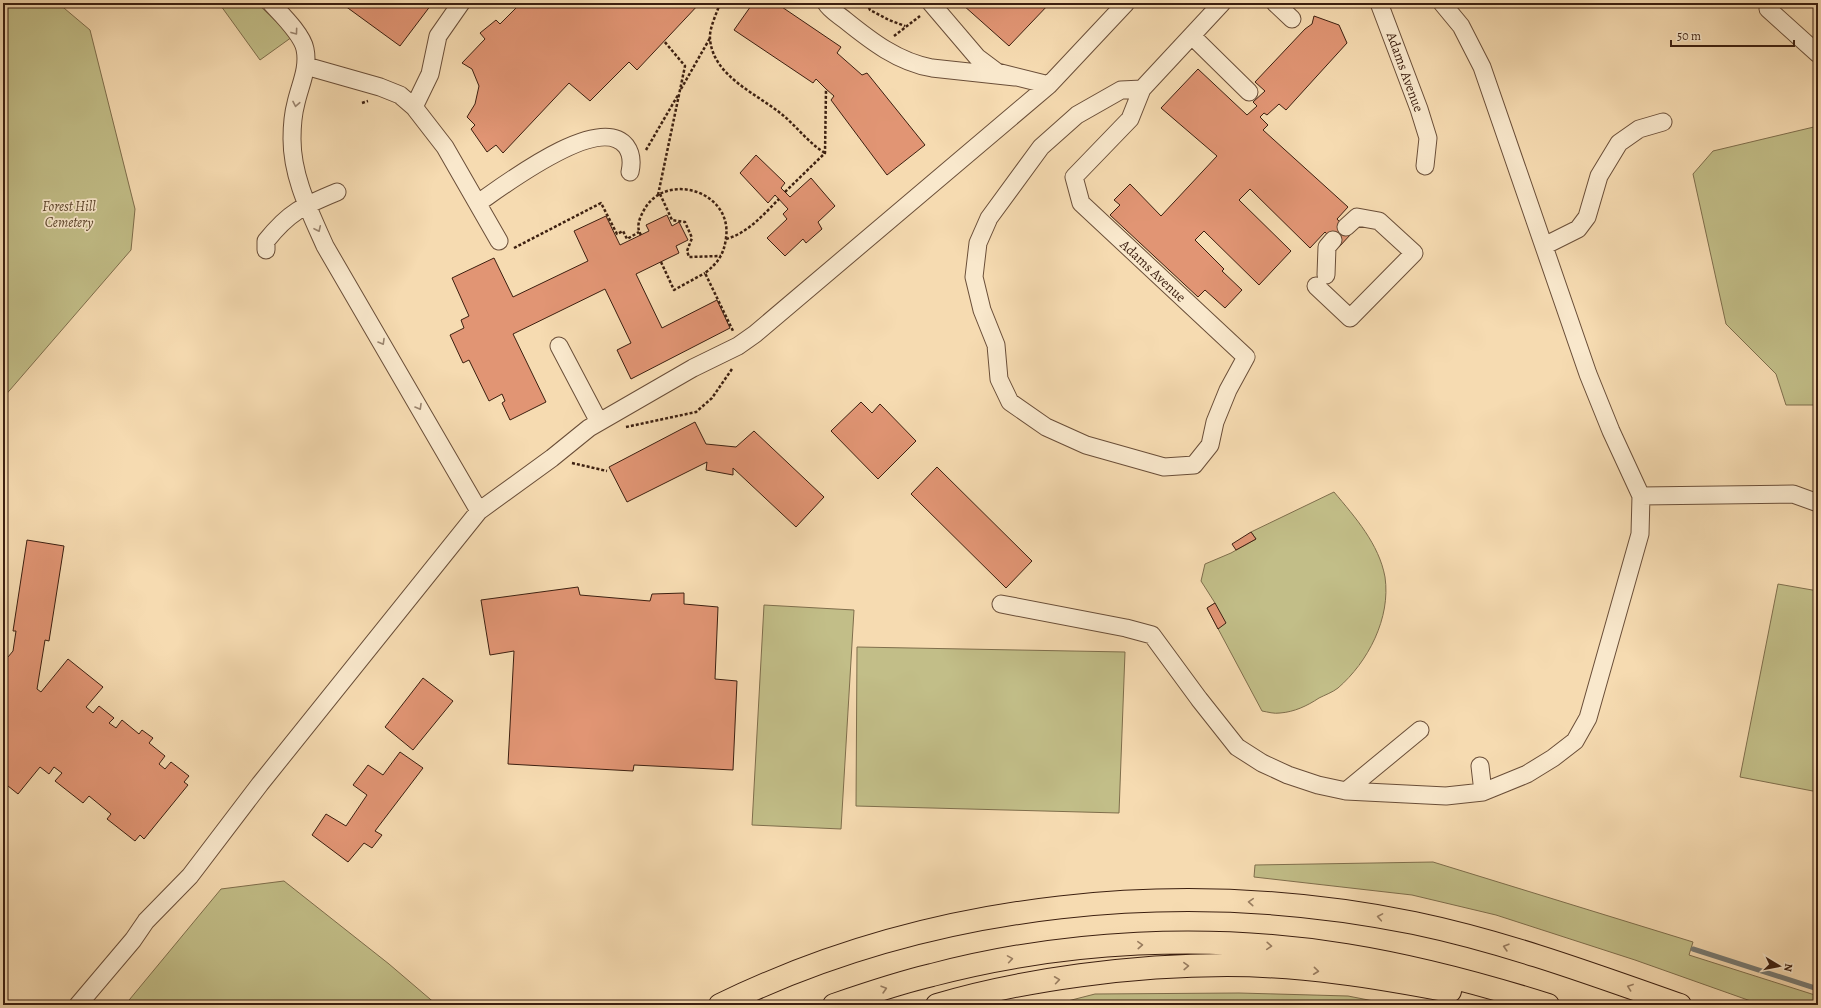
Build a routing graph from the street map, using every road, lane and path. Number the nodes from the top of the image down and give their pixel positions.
1 (271, 3) edge
2 (461, 3) edge
3 (720, 3) edge
4 (826, 3) edge
5 (867, 3) edge
6 (1126, 3) edge
7 (1222, 3) edge
8 (1275, 3) edge
9 (1378, 3) edge
10 (1442, 3) edge
11 (928, 8) edge
12 (1768, 8) dead end
13 (1292, 19) dead end
14 (906, 26) junction
15 (1192, 36) junction
16 (710, 37) junction
17 (664, 41) dead end
18 (889, 41) dead end
19 (1818, 54) edge
20 (306, 66) junction
21 (1015, 77) junction
22 (1050, 85) junction
23 (826, 89) dead end
24 (1142, 89) junction
25 (1248, 92) dead end
26 (679, 93) junction
27 (414, 107) junction
28 (1663, 122) dead end
29 (645, 152) dead end
30 (824, 154) junction
31 (1425, 166) dead end
32 (630, 172) dead end
33 (337, 192) dead end
34 (785, 192) dead end
35 (659, 194) junction
36 (779, 199) dead end
37 (478, 203) junction
38 (306, 205) junction
39 (1346, 228) dead end
40 (641, 235) dead end
41 (726, 239) junction
42 (1333, 240) dead end
43 (499, 241) dead end
44 (1544, 246) junction
45 (266, 250) dead end
46 (721, 256) junction
47 (661, 262) dead end
48 (705, 273) junction
49 (559, 346) dead end
50 (738, 346) junction
51 (599, 422) junction
52 (620, 428) dead end
53 (552, 458) junction
54 (607, 472) dead end
55 (1641, 496) junction
56 (1818, 503) edge
57 (479, 511) junction
58 (1001, 604) dead end
59 (1420, 730) dead end
60 (1480, 766) dead end
61 (1346, 790) junction
62 (1483, 792) junction
63 (78, 1005) edge
64 (720, 1005) edge
65 (834, 1005) edge
66 (937, 1005) edge
67 (1527, 1005) edge
68 (1548, 1005) edge
69 (1680, 1005) edge

1 -> 20 street
2 - 27 street
3 - 16 path
4 - 21 street
5 - 14 path
6 - 22 street
7 - 15 street
8 - 13 street
9 - 31 street, Adams Avenue
10 - 44 street
11 - 14 path
11 - 21 street
12 - 19 street
14 - 18 path
15 - 24 street
15 - 25 street
16 - 26 path
16 - 30 path
17 - 26 path
20 - 27 street
20 -> 38 street
21 - 22 street
22 - 50 street
23 - 30 path
24 - 24 street, Adams Avenue
26 - 29 path
26 - 35 path
27 - 37 street
28 - 44 street
30 - 34 path
32 - 37 street
33 - 38 street
35 - 40 path
35 - 41 path
35 - 46 path
36 - 41 path
37 - 43 street
38 - 45 street
38 -> 57 street
39 - 42 street
41 - 46 path
44 - 55 street
46 - 48 path
47 - 48 path
48 - 50 path
49 - 51 street
50 - 51 street
50 - 52 path
51 - 53 street
53 - 54 path
53 - 57 street
55 - 56 street
55 - 62 street
57 - 63 street
58 - 61 street
59 - 61 street
60 - 62 street
61 - 62 street
69 -> 64 highway
65 -> 68 highway
66 -> 67 highway

